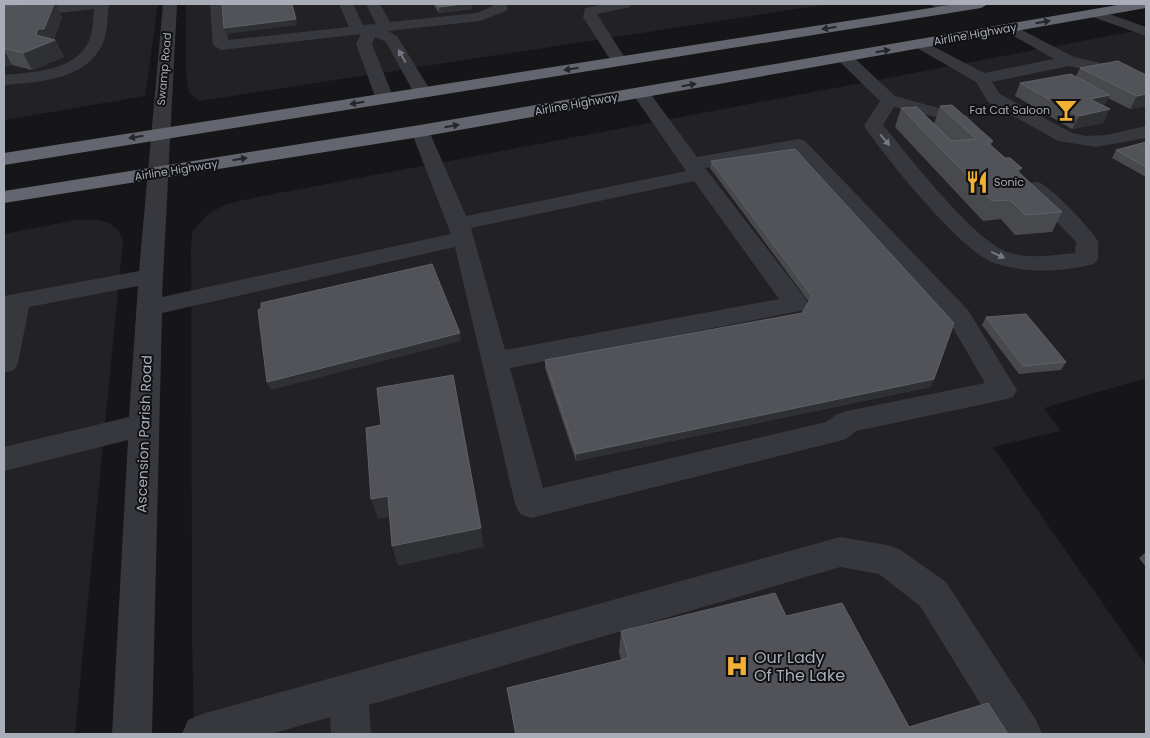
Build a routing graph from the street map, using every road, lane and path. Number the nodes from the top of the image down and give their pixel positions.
1 (37, 4) edge
2 (101, 4) edge
3 (170, 4) edge
4 (217, 4) edge
5 (346, 4) edge
6 (373, 4) edge
7 (498, 4) edge
8 (624, 4) edge
9 (981, 4) edge
10 (1146, 4) edge
11 (942, 6) edge
12 (4, 8) edge
13 (1096, 8) edge
14 (4, 15) edge
15 (1010, 28) junction
16 (371, 29) junction
17 (1146, 32) edge
18 (918, 44) junction
19 (844, 58) junction
20 (619, 61) junction
21 (1070, 61) junction
22 (4, 80) edge
23 (982, 80) junction
24 (1146, 86) edge
25 (422, 93) junction
26 (640, 93) junction
27 (385, 99) junction
28 (889, 100) junction
29 (420, 131) junction
30 (1146, 132) edge
31 (158, 137) junction
32 (982, 140) edge
33 (87, 145) junction
34 (4, 159) edge
35 (696, 169) junction
36 (157, 172) junction
37 (1018, 173) edge
38 (4, 184) edge
39 (4, 197) edge
40 (462, 231) junction
41 (151, 276) junction
42 (11, 303) edge
43 (148, 308) junction
44 (495, 360) junction
45 (4, 363) edge
46 (144, 425) junction
47 (4, 459) edge
48 (348, 693) junction
49 (132, 734) edge
50 (202, 734) edge
51 (350, 734) edge
52 (1022, 734) edge

1 - 12 street
2 - 14 street
2 - 22 street
3 - 31 street, Swamp Road
4 - 16 street
5 - 16 street
6 - 16 street
7 - 16 street
8 - 20 street
9 - 11 highway
10 - 13 highway, Airline Highway
11 -> 20 highway
15 -> 13 highway, Airline Highway
13 - 17 street
15 - 18 highway, Airline Highway
15 - 21 street
25 -> 16 street
16 - 27 street
19 -> 18 highway, Airline Highway
18 - 23 street
26 -> 19 highway, Airline Highway
19 - 28 street
20 -> 25 highway
21 - 23 street
21 - 24 street
23 - 30 street
25 - 27 highway
29 -> 26 highway, Airline Highway
26 - 35 street
27 -> 31 highway
28 - 32 street
28 -> 37 street
36 -> 29 highway, Airline Highway
29 - 40 street
31 -> 33 highway
31 - 36 street, Ascension Parish Road
31 - 38 highway
33 - 34 highway
33 - 38 highway
35 - 40 street
35 - 44 street
35 - 44 street
36 - 39 highway, Airline Highway
36 - 41 street, Ascension Parish Road
40 - 43 street
40 - 44 street
41 - 42 street
41 - 43 street, Ascension Parish Road
42 - 45 street
43 - 46 street, Ascension Parish Road
46 - 47 street
46 - 49 street, Ascension Parish Road
48 - 50 street
48 - 51 street
48 - 52 street

